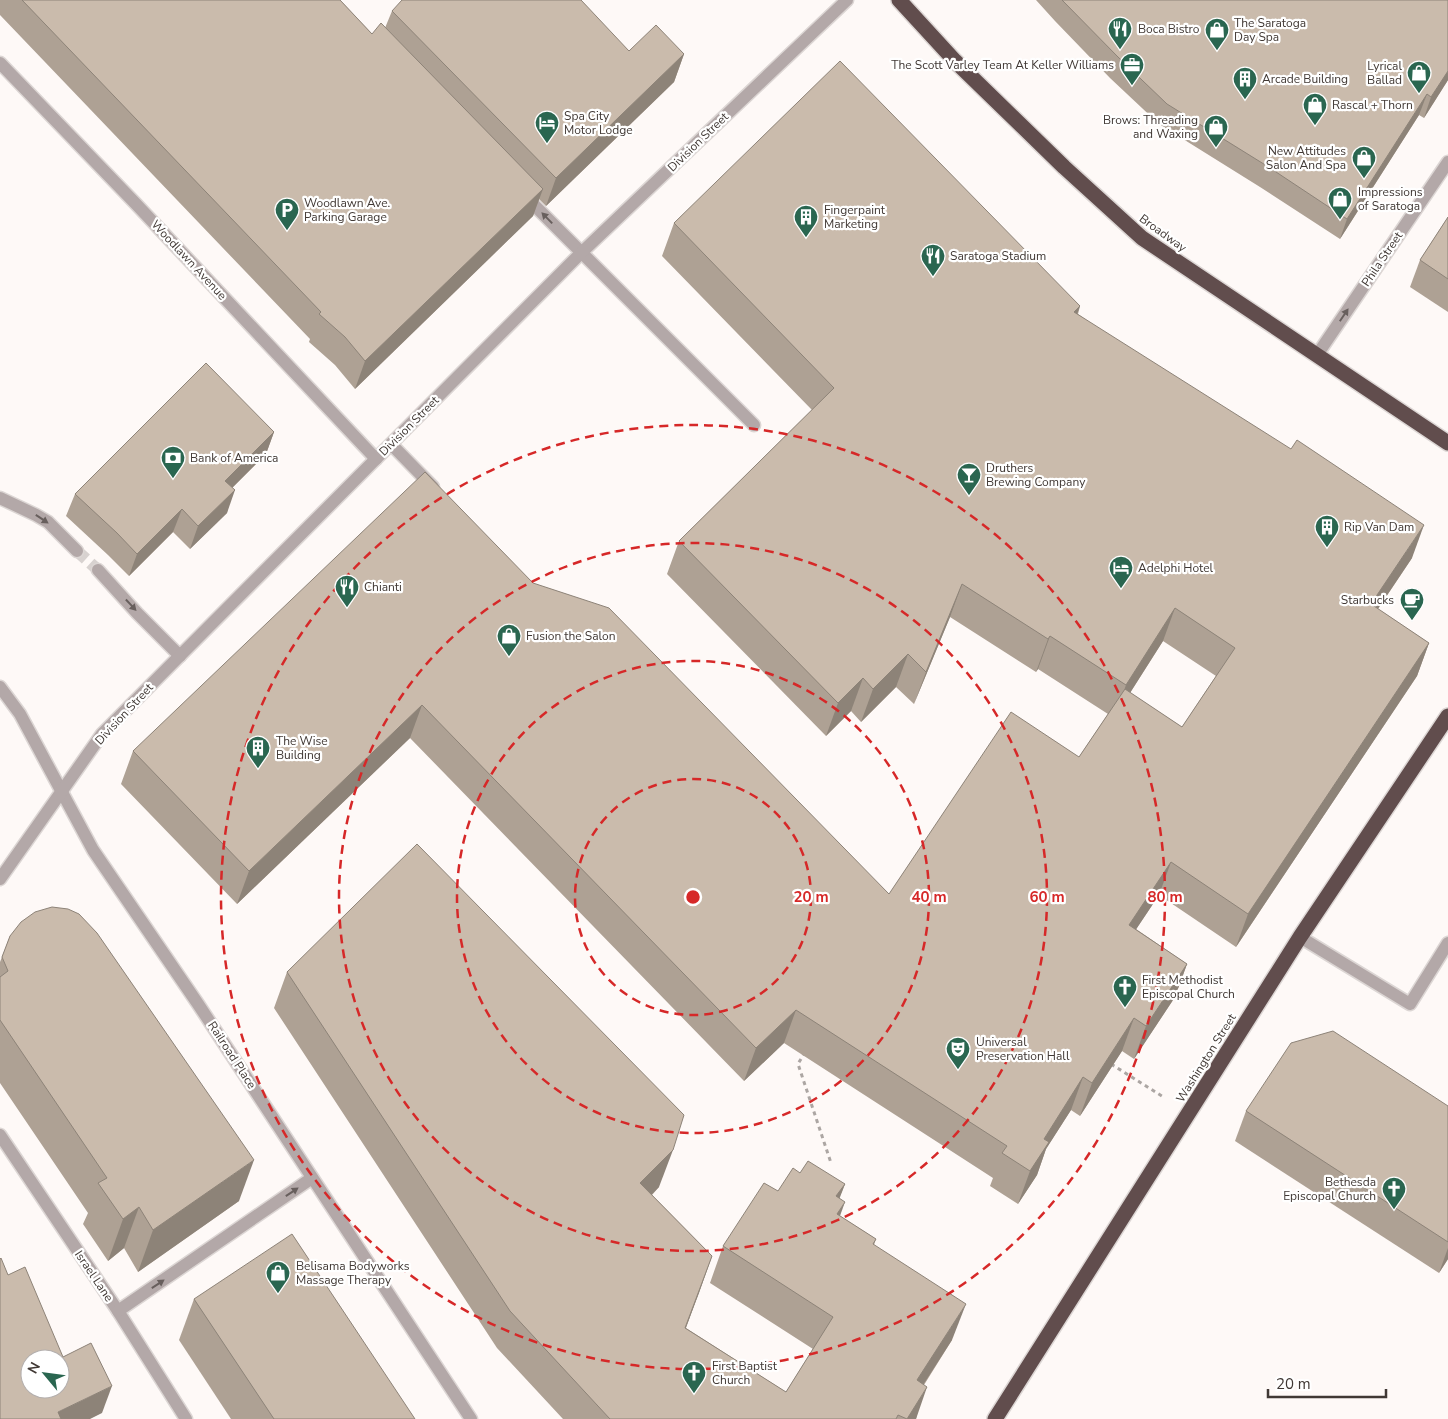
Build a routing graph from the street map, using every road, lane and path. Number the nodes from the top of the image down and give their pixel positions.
1 (847, 0) edge
2 (899, 0) edge
3 (0, 63) edge
4 (1448, 162) edge
5 (518, 189) edge
6 (581, 253) junction
7 (1317, 355) junction
8 (754, 424) dead end
9 (1448, 443) edge
10 (391, 444) junction
11 (376, 459) junction
12 (439, 494) edge
13 (0, 498) edge
14 (77, 551) tunnel mouth
15 (98, 570) tunnel mouth
16 (180, 656) junction
17 (0, 687) edge
18 (1448, 716) edge
19 (61, 792) junction
20 (0, 879) edge
21 (1300, 937) junction
22 (1448, 943) edge
23 (807, 1048) edge
24 (1111, 1064) edge
25 (1188, 1114) junction
26 (0, 1135) edge
27 (831, 1163) dead end
28 (312, 1178) junction
29 (118, 1311) junction
30 (186, 1419) edge
31 (471, 1419) edge
32 (995, 1419) edge

1 - 6 street, Division Street
2 - 7 highway, Broadway
3 - 11 street, Woodlawn Avenue
7 -> 4 street, Phila Street
6 -> 5 street
6 - 8 street
6 - 10 street, Division Street
7 - 9 highway, Broadway
10 - 11 street, Division Street
10 - 12 street
11 - 16 street, Division Street
13 -> 14 street
15 -> 16 street
16 - 19 street, Division Street
17 - 19 street, Railroad Place
18 - 21 highway, Washington Street
19 - 20 street, Division Street
19 - 28 street, Railroad Place
21 - 22 street
21 - 25 highway, Washington Street
23 - 27 path
24 - 25 path
25 - 32 highway, Washington Street
26 - 29 street, Israel Lane
29 -> 28 street
28 - 31 street, Railroad Place
29 - 30 street, Israel Lane

